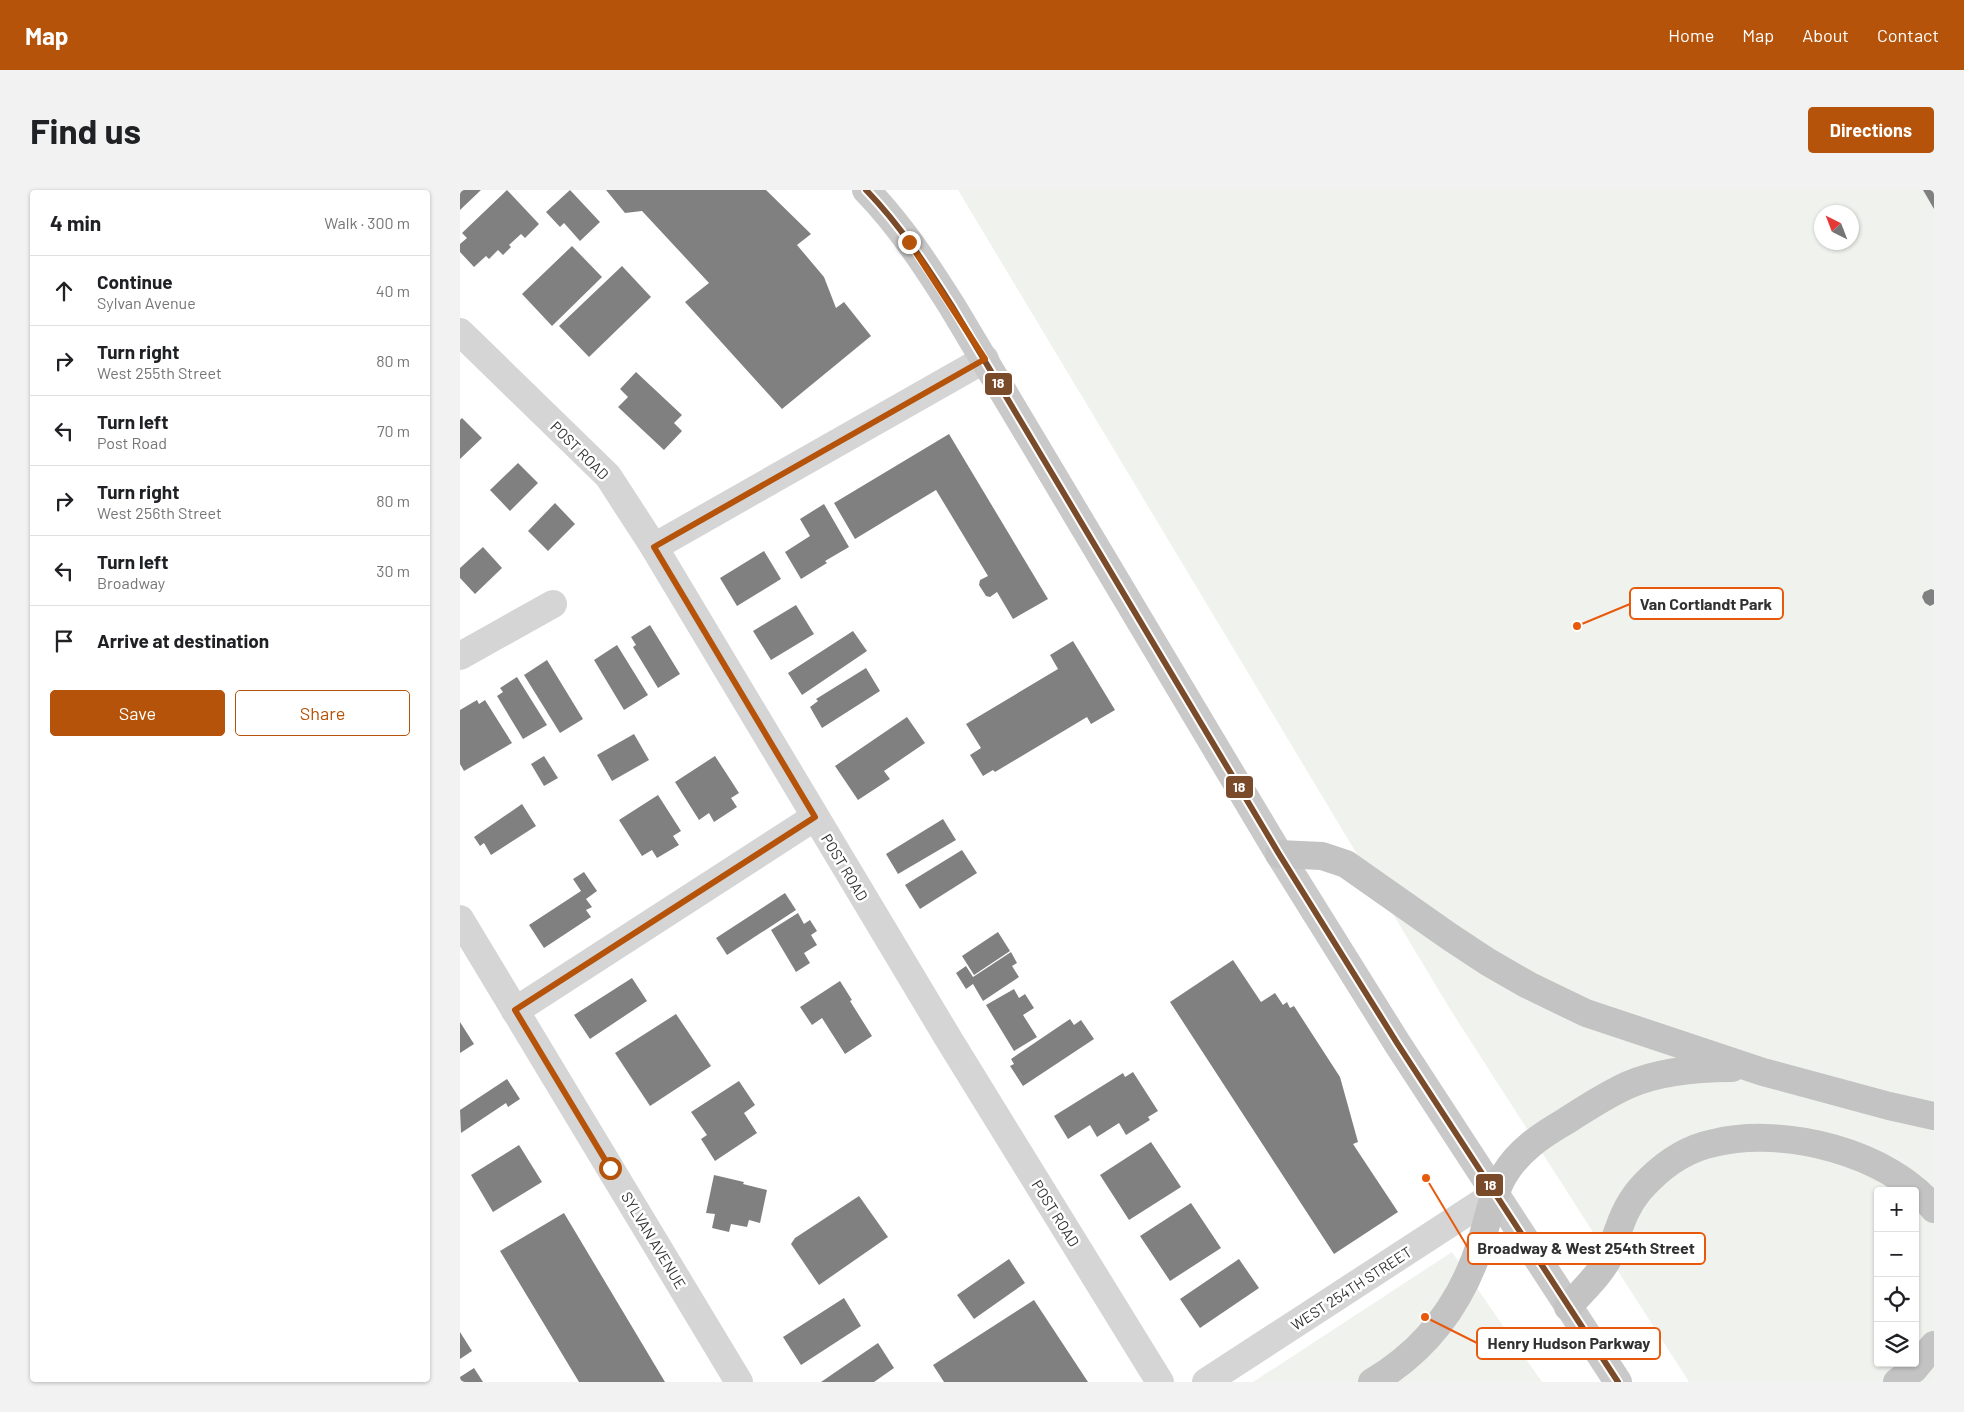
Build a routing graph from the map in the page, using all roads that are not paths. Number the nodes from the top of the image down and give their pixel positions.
1 (866, 190) edge
2 (460, 332) edge
3 (985, 359) junction
4 (654, 547) junction
5 (552, 604) dead end
6 (460, 656) edge
7 (815, 817) junction
8 (1279, 854) junction
9 (460, 919) edge
10 (515, 1010) junction
11 (1763, 1072) junction
12 (1934, 1116) edge
13 (1495, 1194) junction
14 (1934, 1209) edge
15 (1568, 1307) junction
16 (1934, 1345) edge
17 (739, 1382) edge
18 (1160, 1382) edge
19 (1206, 1382) edge
20 (1372, 1382) edge
21 (1618, 1382) edge
22 (1897, 1382) edge

1 - 3 main road
2 - 4 street, POST ROAD
3 - 4 street
3 - 8 main road
4 - 7 street, POST ROAD
5 - 6 street
7 - 10 street
7 - 18 street, POST ROAD
8 - 11 highway
8 - 13 main road
9 - 10 street, SYLVAN AVENUE
10 - 17 street, SYLVAN AVENUE
11 - 12 highway
11 - 13 highway
13 - 15 main road
13 - 19 street, WEST 254TH STREET
13 - 20 highway
14 - 15 highway
15 - 21 main road
16 - 22 highway

